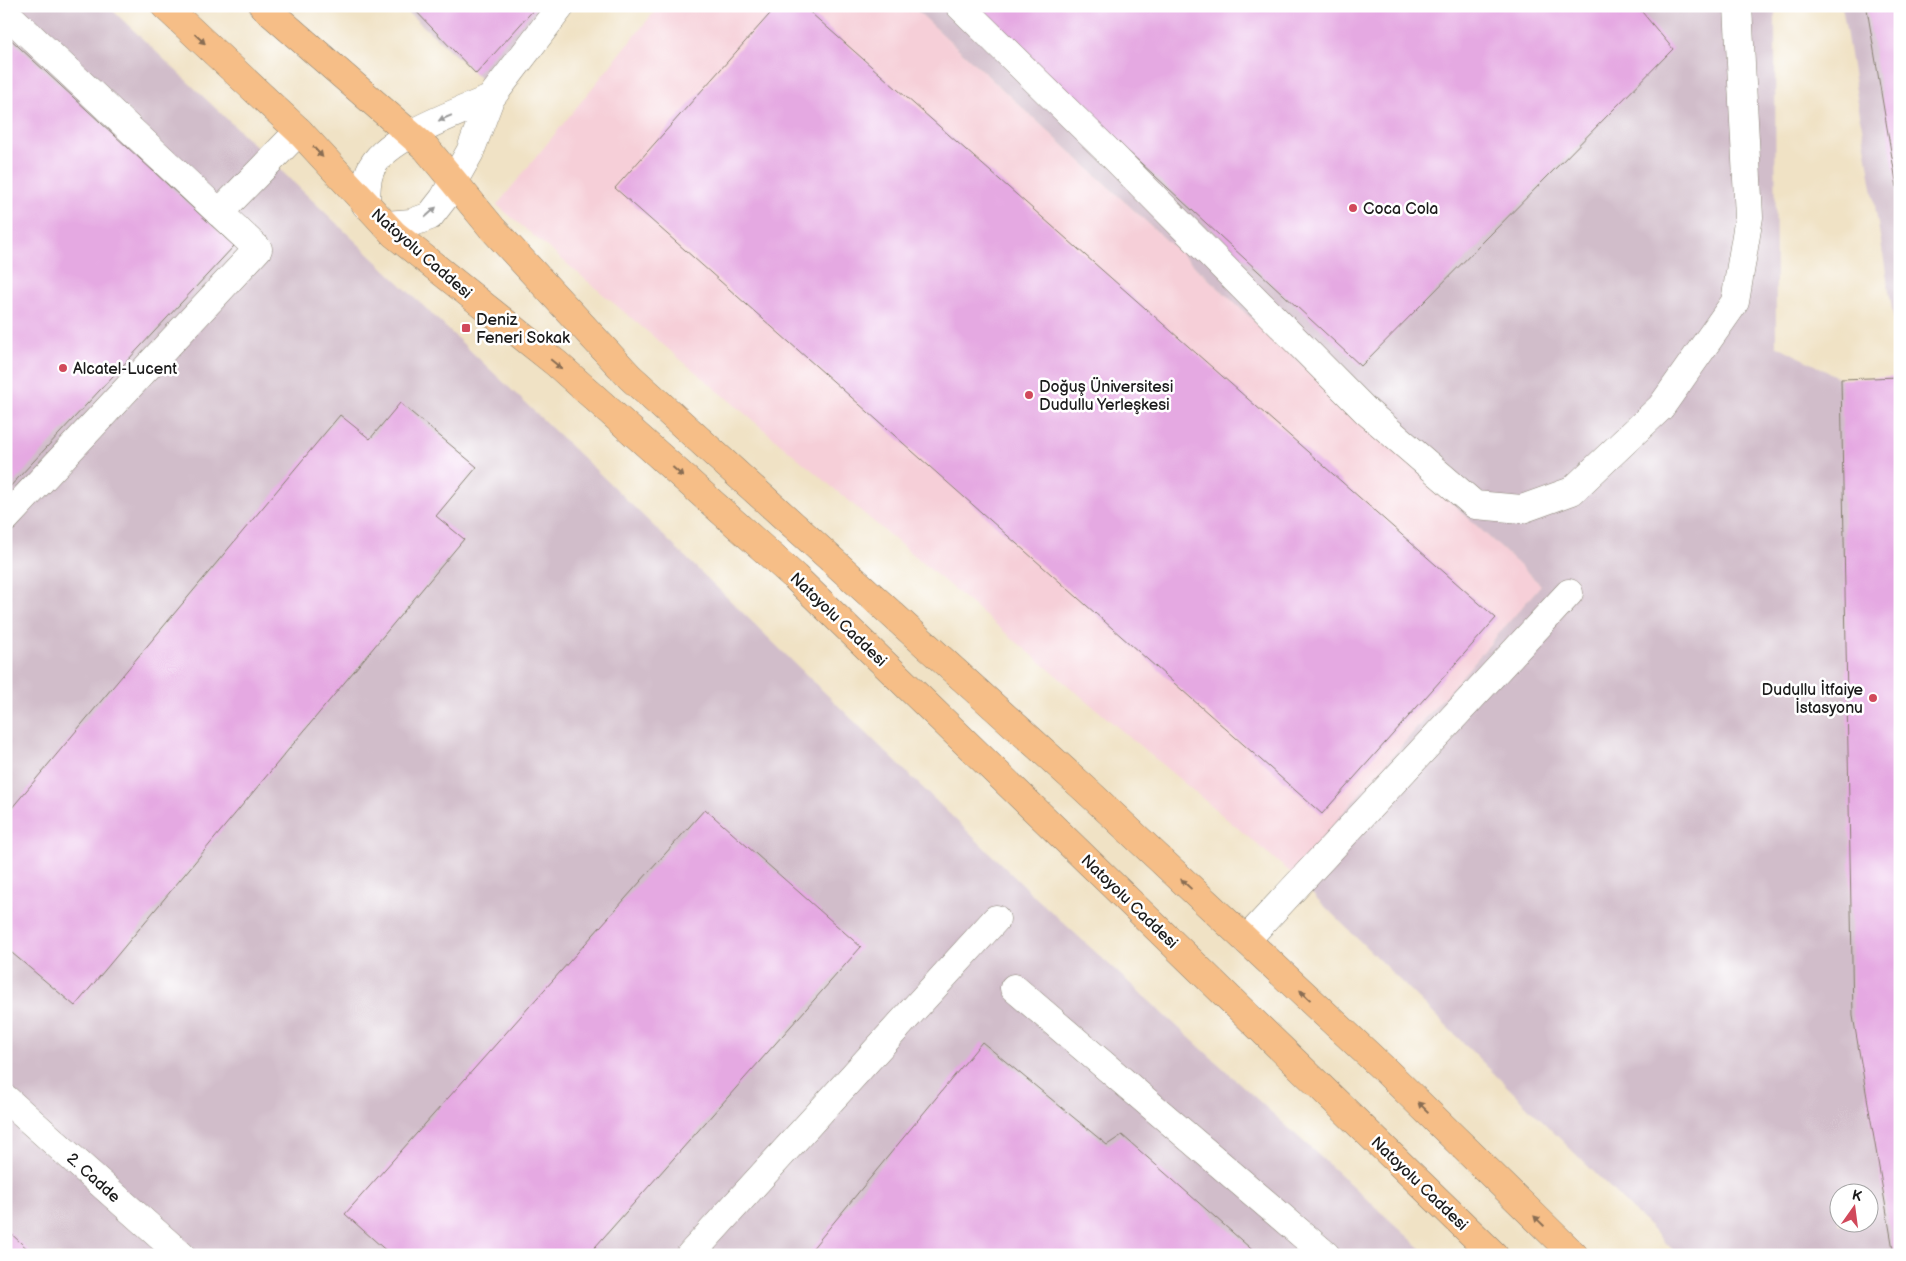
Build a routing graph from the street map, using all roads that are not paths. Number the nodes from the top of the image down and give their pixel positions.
1 (164, 6) edge
2 (263, 6) edge
3 (561, 6) edge
4 (960, 6) edge
5 (1738, 6) edge
6 (6, 13) edge
7 (490, 99) junction
8 (299, 131) junction
9 (410, 134) junction
10 (453, 181) junction
11 (366, 205) junction
12 (219, 213) junction
13 (386, 225) junction
14 (6, 518) edge
15 (1569, 593) dead end
16 (996, 919) dead end
17 (1246, 940) junction
18 (1014, 988) dead end
19 (6, 1099) edge
20 (182, 1255) edge
21 (690, 1255) edge
22 (1326, 1255) edge
23 (1494, 1255) edge
24 (1574, 1255) edge

1 -> 8 main road, Natoyolu Caddesi
2 - 9 main road
3 - 7 street
4 - 5 street
6 - 12 street
7 -> 9 street
7 - 10 street
8 -> 11 main road, Natoyolu Caddesi
8 - 12 street
9 - 10 main road
9 - 11 street
13 -> 10 street
17 -> 10 main road
11 - 13 main road, Natoyolu Caddesi
12 - 14 street
13 -> 23 main road, Natoyolu Caddesi
15 - 17 street
16 - 21 street
24 -> 17 main road
18 - 22 street
19 - 20 street, 2. Cadde

